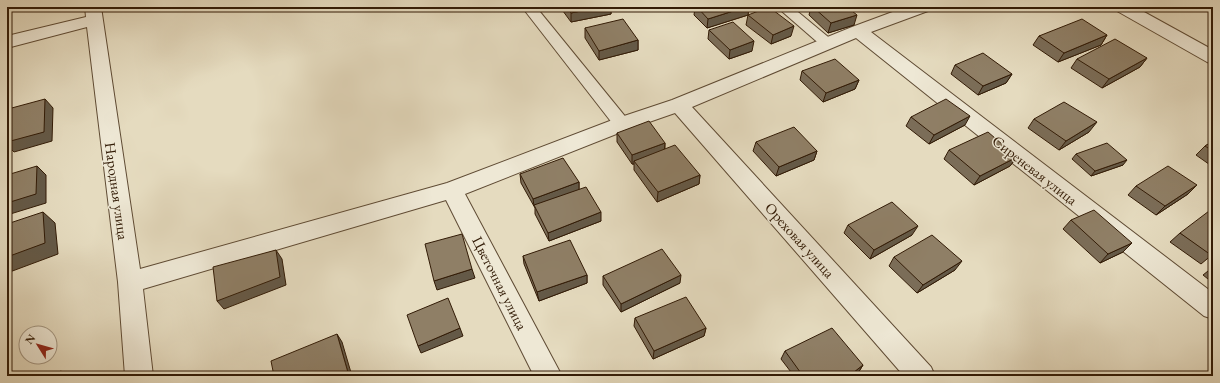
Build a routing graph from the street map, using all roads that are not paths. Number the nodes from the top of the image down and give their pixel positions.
1 (529, 7) edge
2 (784, 7) edge
3 (922, 7) edge
4 (1123, 7) edge
5 (93, 14) edge
6 (858, 31) junction
7 (7, 42) edge
8 (828, 44) junction
9 (1213, 58) edge
10 (679, 105) junction
11 (622, 124) junction
12 (452, 190) junction
13 (130, 282) junction
14 (1213, 308) edge
15 (139, 376) edge
16 (548, 376) edge
17 (921, 376) edge

1 - 11 lane
2 - 8 lane
3 - 6 street
4 - 9 street
5 - 7 street
5 - 13 street, Народная улица
6 - 8 street
6 - 14 street, Сиреневая улица
8 - 10 street
10 - 11 street
10 - 17 street, Ореховая улица
11 - 12 street
12 - 13 street
12 - 16 street, Цветочная улица
13 - 15 street, Народная улица

